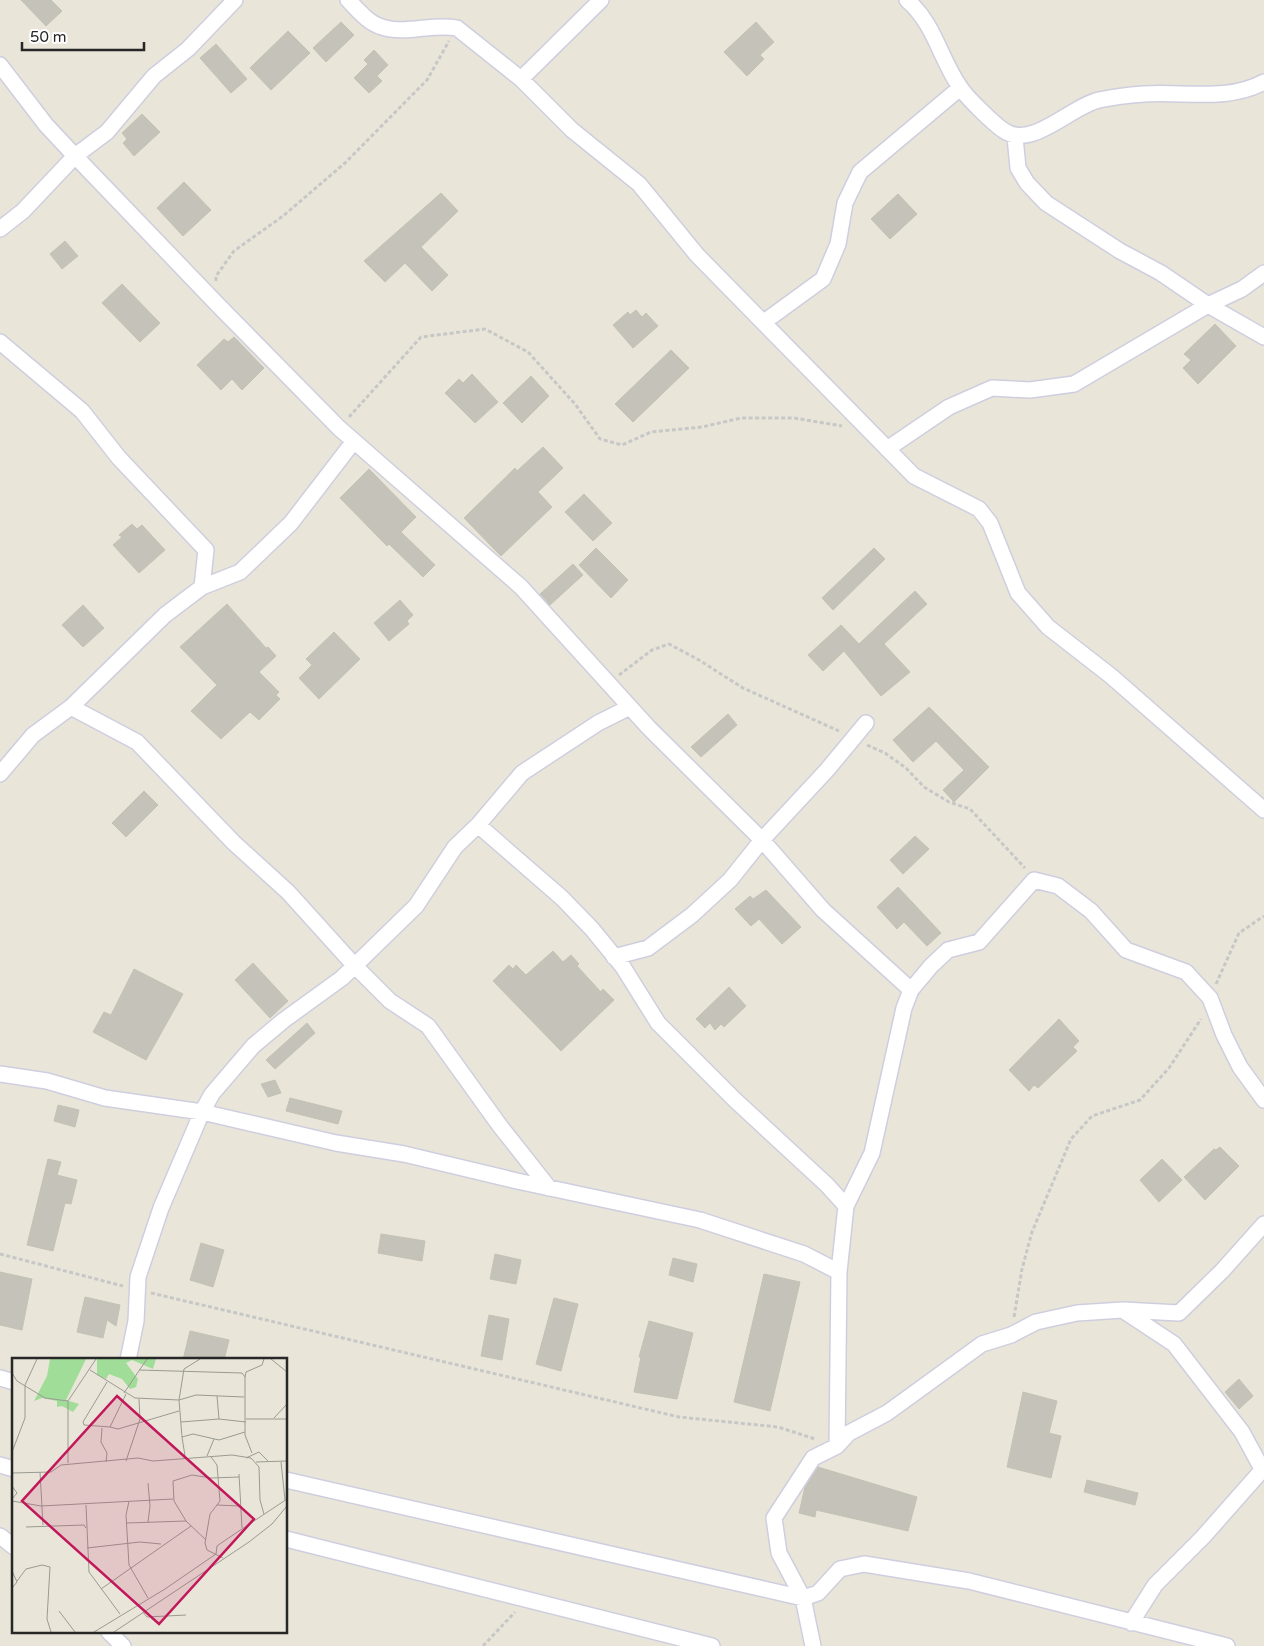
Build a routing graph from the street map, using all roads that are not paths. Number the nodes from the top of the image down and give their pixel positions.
1 (235, 0) edge
2 (348, 0) edge
3 (600, 0) edge
4 (907, 0) edge
5 (0, 65) edge
6 (521, 79) junction
7 (1264, 82) edge
8 (960, 88) junction
9 (1015, 137) junction
10 (75, 156) junction
11 (0, 230) edge
12 (1264, 273) edge
13 (1208, 305) junction
14 (764, 322) junction
15 (1264, 337) edge
16 (0, 342) edge
17 (354, 442) junction
18 (887, 449) junction
19 (202, 587) junction
20 (71, 707) junction
21 (630, 707) junction
22 (866, 723) dead end
23 (0, 774) edge
24 (1264, 810) edge
25 (478, 825) junction
26 (762, 840) junction
27 (614, 957) junction
28 (354, 965) junction
29 (911, 990) junction
30 (0, 1074) edge
31 (1264, 1100) edge
32 (202, 1112) junction
33 (549, 1188) junction
34 (846, 1206) junction
35 (1264, 1224) edge
36 (839, 1272) junction
37 (1123, 1310) junction
38 (128, 1358) edge
39 (837, 1446) junction
40 (1263, 1468) edge
41 (288, 1480) edge
42 (0, 1536) edge
43 (288, 1540) edge
44 (12, 1545) edge
45 (803, 1598) junction
46 (1131, 1623) junction
47 (111, 1634) edge
48 (123, 1646) edge
49 (712, 1646) edge
50 (813, 1646) edge
51 (1227, 1646) edge

1 - 10 street
2 - 6 street
3 - 6 street
4 - 8 street
5 - 10 street
6 - 14 street
7 - 9 street
8 - 9 street
8 - 14 street
9 - 13 street
10 - 11 street
10 - 17 street
12 - 13 street
13 - 15 street
13 - 18 street
14 - 18 street
16 - 19 street
17 - 19 street
17 - 21 street
18 - 24 street
19 - 20 street
20 - 23 street
20 - 28 street
21 - 25 street
21 - 26 street
22 - 26 street
25 - 27 street
25 - 28 street
26 - 27 street
26 - 29 street
27 - 34 street
28 - 32 street
28 - 33 street
29 - 31 street
29 - 34 street
30 - 32 street
32 - 33 street
32 - 38 street
33 - 36 street
34 - 36 street
35 - 37 street
36 - 39 street
37 - 39 street
37 - 40 street
39 - 45 street
40 - 46 street
41 - 45 street
42 - 44 street
43 - 49 street
45 - 46 street
45 - 50 street
46 - 51 street
47 - 48 street

